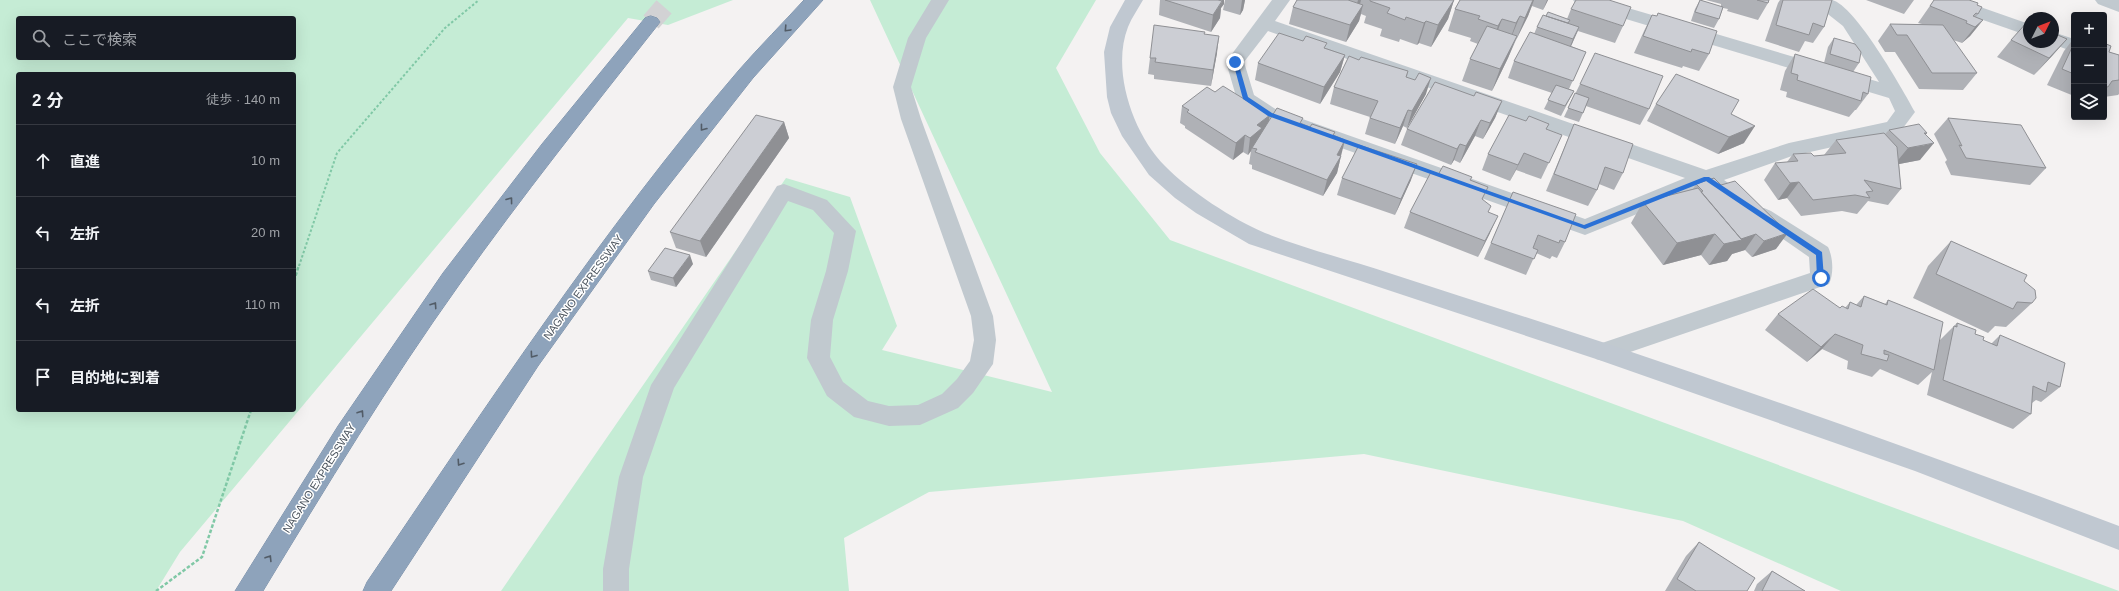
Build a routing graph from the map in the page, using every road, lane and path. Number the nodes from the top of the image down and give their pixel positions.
1 (479, 0) edge
2 (814, 0) edge
3 (940, 0) edge
4 (1134, 0) edge
5 (1281, 0) edge
6 (1582, 0) edge
7 (1819, 0) edge
8 (2104, 0) edge
9 (2119, 6) edge
10 (1969, 9) edge
11 (651, 22) tunnel mouth
12 (1264, 24) junction
13 (2023, 28) edge
14 (2059, 40) edge
15 (2071, 45) edge
16 (1896, 94) junction
17 (1706, 178) junction
18 (296, 275) edge
19 (1604, 352) junction
20 (250, 412) edge
21 (2119, 538) edge
22 (156, 591) edge
23 (248, 591) edge
24 (376, 591) edge
25 (616, 591) edge

1 - 18 path
2 -> 24 highway, NAGANO EXPRESSWAY
3 - 25 street
4 - 19 street
5 - 12 street
6 - 16 street
7 - 16 street
8 - 9 street
10 - 13 street
23 -> 11 highway, NAGANO EXPRESSWAY
12 - 17 street
12 - 17 street
14 - 15 street
16 - 17 street
17 - 19 street
19 - 21 street
20 - 22 path

